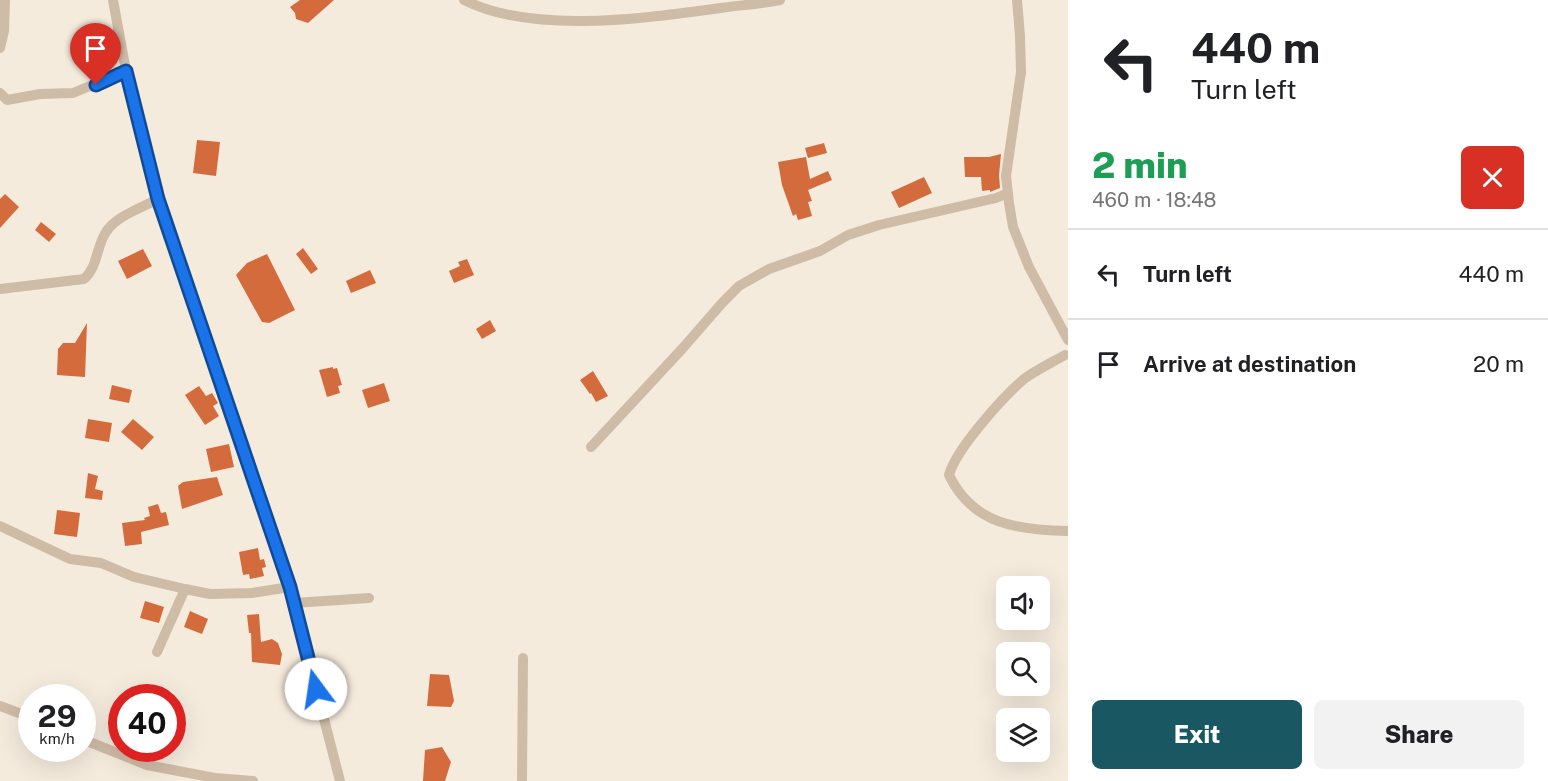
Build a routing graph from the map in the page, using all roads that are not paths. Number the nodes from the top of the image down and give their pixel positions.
1 (5, 0) edge
2 (113, 0) edge
3 (464, 0) edge
4 (780, 0) edge
5 (1017, 0) edge
6 (484, 4) edge
7 (0, 48) edge
8 (126, 71) junction
9 (0, 93) edge
10 (1008, 193) junction
11 (158, 199) junction
12 (0, 289) edge
13 (1068, 340) edge
14 (1065, 355) dead end
15 (591, 447) dead end
16 (0, 526) edge
17 (1068, 531) edge
18 (290, 587) junction
19 (185, 589) junction
20 (369, 598) dead end
21 (294, 603) junction
22 (157, 652) dead end
23 (523, 658) dead end
24 (0, 706) edge
25 (18, 713) edge
26 (96, 745) edge
27 (253, 781) edge
28 (340, 781) edge
29 (522, 781) edge

1 - 7 street
2 - 8 street
3 - 6 street
4 - 6 street
5 - 10 street
8 - 9 street
8 - 11 street
10 - 13 street
10 - 15 street
11 - 12 street
11 - 18 street
14 - 17 street
16 - 19 street
18 - 19 street
18 - 21 street
19 - 22 street
20 - 21 street
21 - 28 street
23 - 29 street
24 - 25 street
26 - 27 street

